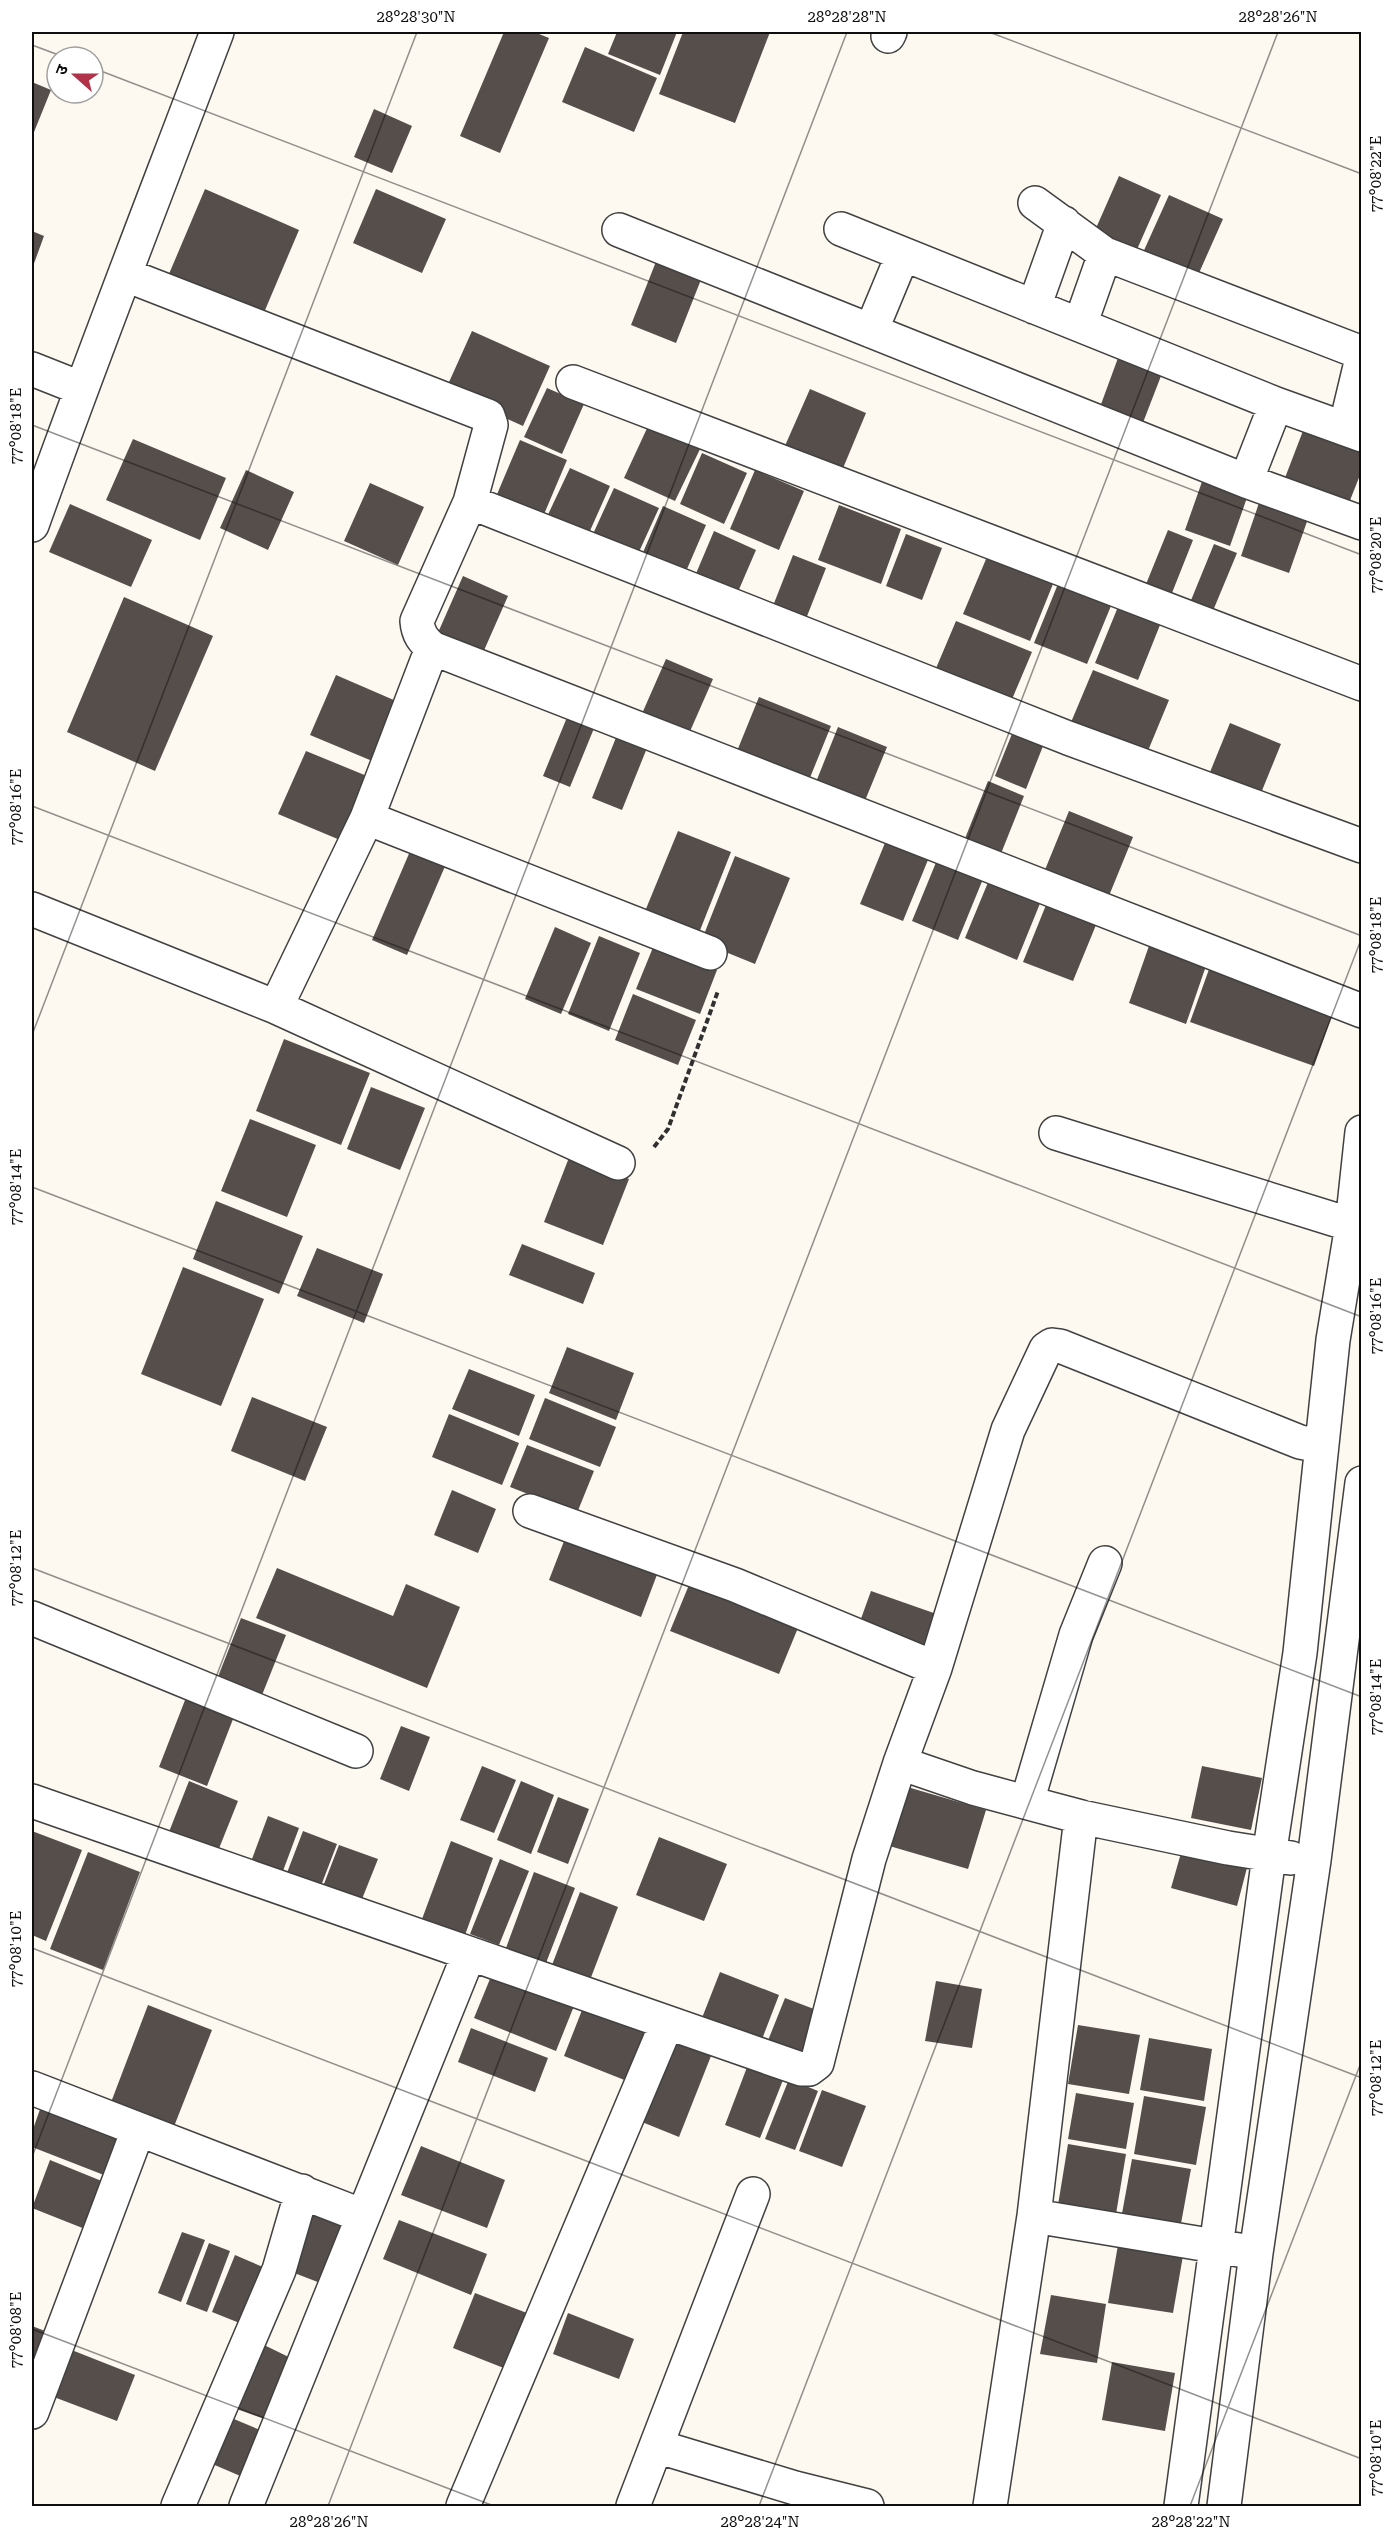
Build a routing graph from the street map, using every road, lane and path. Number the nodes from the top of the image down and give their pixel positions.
1 (217, 32) edge
2 (1035, 203) dead end
3 (1064, 223) junction
4 (841, 229) dead end
5 (619, 230) dead end
6 (903, 254) junction
7 (1105, 254) junction
8 (126, 275) junction
9 (1034, 307) junction
10 (1080, 325) junction
11 (872, 331) junction
12 (1362, 353) edge
13 (1362, 358) edge
14 (32, 369) edge
15 (573, 382) dead end
16 (80, 388) junction
17 (1276, 404) junction
18 (1353, 432) edge
19 (1246, 481) junction
20 (470, 502) junction
21 (1362, 523) edge
22 (32, 525) edge
23 (432, 648) junction
24 (1362, 684) edge
25 (367, 818) junction
26 (1362, 846) edge
27 (32, 909) edge
28 (710, 953) joint
29 (276, 1007) junction
30 (1362, 1011) edge
31 (1362, 1132) edge
32 (1056, 1133) dead end
33 (618, 1162) joint
34 (1352, 1225) junction
35 (1322, 1446) junction
36 (1362, 1483) edge
37 (530, 1511) dead end
38 (1105, 1563) dead end
39 (32, 1618) edge
40 (935, 1668) junction
41 (356, 1752) dead end
42 (900, 1763) junction
43 (32, 1801) edge
44 (1027, 1802) junction
45 (1081, 1817) junction
46 (1269, 1856) junction
47 (1314, 1860) junction
48 (469, 1954) junction
49 (668, 2023) junction
50 (32, 2088) edge
51 (138, 2130) junction
52 (302, 2191) junction
53 (753, 2194) dead end
54 (363, 2216) junction
55 (1034, 2216) junction
56 (1217, 2246) junction
57 (1256, 2253) junction
58 (32, 2412) edge
59 (656, 2446) junction
60 (792, 2497) edge
61 (470, 2504) edge
62 (178, 2506) edge
63 (246, 2506) edge
64 (633, 2506) edge
65 (867, 2506) edge
66 (990, 2506) edge
67 (1181, 2506) edge
68 (1224, 2506) edge

1 - 8 street
2 - 3 street
3 - 7 street
3 - 9 street
4 - 6 street
5 - 11 street
6 - 9 street
6 - 11 street
7 - 10 street
7 - 12 street
8 - 16 street
8 - 20 street
9 - 10 street
10 - 17 street
11 - 19 street
13 - 18 street
14 - 16 street
15 - 24 street
16 - 22 street
17 - 18 street
17 - 19 street
19 - 21 street
20 - 23 street
20 - 26 street
23 - 25 street
23 - 30 street
25 - 28 street
25 - 29 street
27 - 29 street
28 - 33 path
29 - 33 street
31 - 34 street
32 - 34 street
34 - 35 street
35 - 40 street
35 - 46 street
36 - 47 street
37 - 40 street
38 - 44 street
39 - 41 street
40 - 42 street
42 - 44 street
42 - 49 street
43 - 48 street
44 - 45 street
45 - 46 street
45 - 55 street
46 - 47 street
46 - 56 street
47 - 57 street
48 - 49 street
48 - 54 street
49 - 61 street
50 - 51 street
51 - 52 street
51 - 58 street
52 - 54 street
52 - 62 street
53 - 59 street
54 - 63 street
55 - 56 street
55 - 66 street
56 - 57 street
56 - 67 street
57 - 68 street
59 - 60 street
59 - 64 street
60 - 65 street

